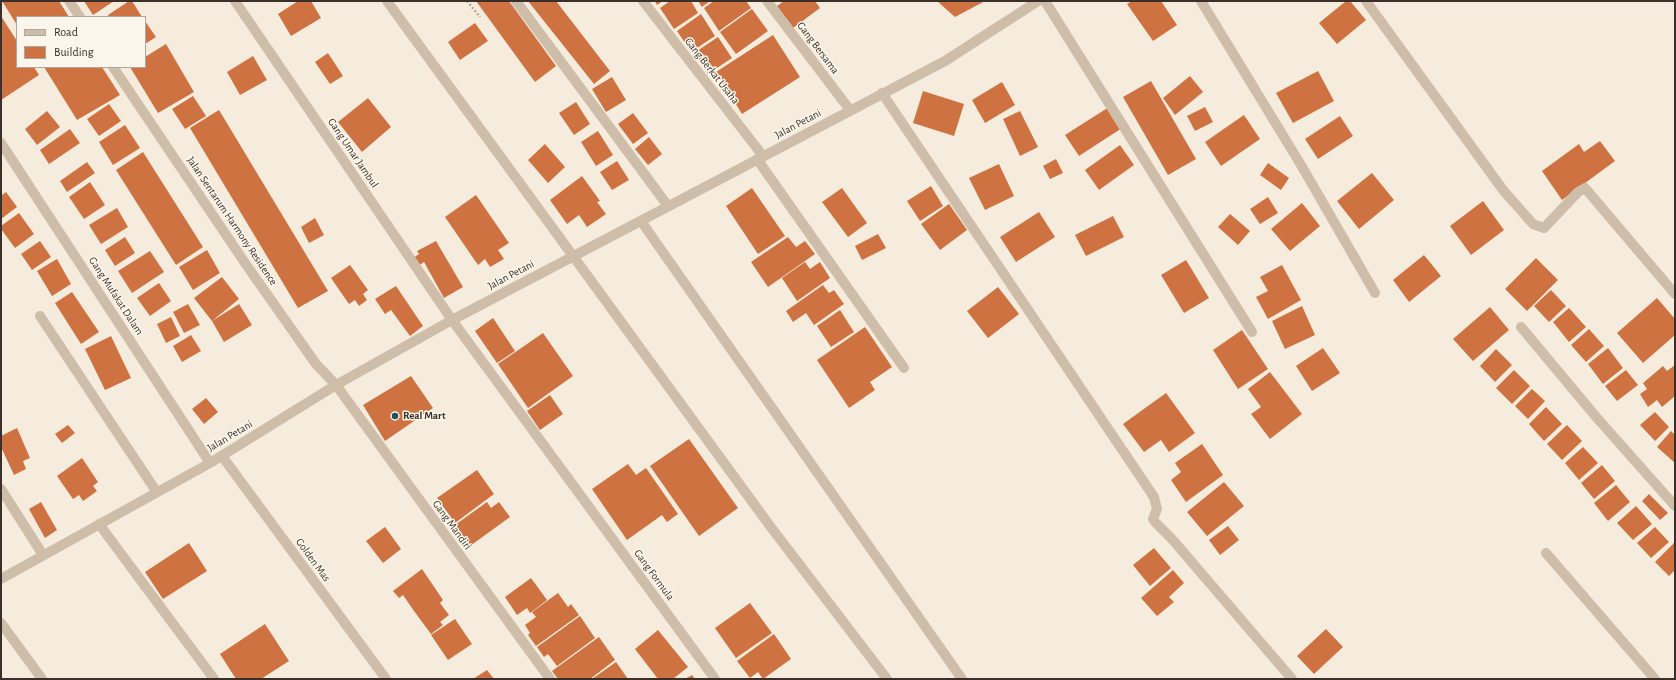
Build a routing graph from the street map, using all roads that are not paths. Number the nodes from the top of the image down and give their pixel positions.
1 (69, 1) edge
2 (235, 1) edge
3 (387, 1) edge
4 (516, 1) edge
5 (643, 1) edge
6 (767, 1) edge
7 (1038, 1) edge
8 (1045, 1) edge
9 (1201, 1) edge
10 (1366, 1) edge
11 (79, 16) edge
12 (115, 68) edge
13 (882, 93) junction
14 (850, 110) junction
15 (1, 143) edge
16 (760, 157) junction
17 (668, 206) junction
18 (640, 221) junction
19 (572, 256) junction
20 (1375, 293) dead end
21 (1675, 294) edge
22 (40, 316) dead end
23 (452, 320) junction
24 (1520, 327) dead end
25 (1252, 332) dead end
26 (904, 368) dead end
27 (336, 385) junction
28 (222, 456) junction
29 (210, 462) junction
30 (574, 486) joint
31 (1, 488) edge
32 (156, 491) junction
33 (1675, 506) edge
34 (99, 524) junction
35 (1546, 553) dead end
36 (43, 555) junction
37 (1, 579) edge
38 (1, 623) edge
39 (42, 679) edge
40 (214, 679) edge
41 (386, 679) edge
42 (550, 679) edge
43 (715, 679) edge
44 (887, 679) edge
45 (962, 679) edge
46 (1292, 679) edge
47 (1654, 679) edge

1 - 11 street
2 - 23 street, Gang Umar Jambul
3 - 19 street
4 - 17 street
5 - 16 street, Gang Berkat Usaha
6 - 14 street, Gang Bersama
7 - 13 street, Jalan Petani
8 - 25 street
9 - 20 street
10 - 21 street
12 - 27 street, Jalan Sentarum Harmony Residence
13 - 14 street, Jalan Petani
13 - 46 street
14 - 16 street, Jalan Petani
15 - 29 street, Gang Mufakat Dalam
16 - 17 street, Jalan Petani
16 - 26 street, Gang Berkat Usaha
17 - 18 street, Jalan Petani
18 - 19 street, Jalan Petani
18 - 45 street
19 - 23 street, Jalan Petani
19 - 44 street
22 - 32 street
23 - 27 street, Jalan Petani
23 - 30 street, Gang Umar Jambul
24 - 33 street
27 - 28 street, Jalan Petani
27 - 42 street, Gang Mandiri
28 - 29 street, Jalan Petani
28 - 41 street, Golden Mas
29 - 32 street, Jalan Petani
30 - 43 street, Gang Formula
31 - 36 street
32 - 34 street, Jalan Petani
34 - 36 street, Jalan Petani
34 - 40 street
35 - 47 street
36 - 37 street, Jalan Petani
38 - 39 street

